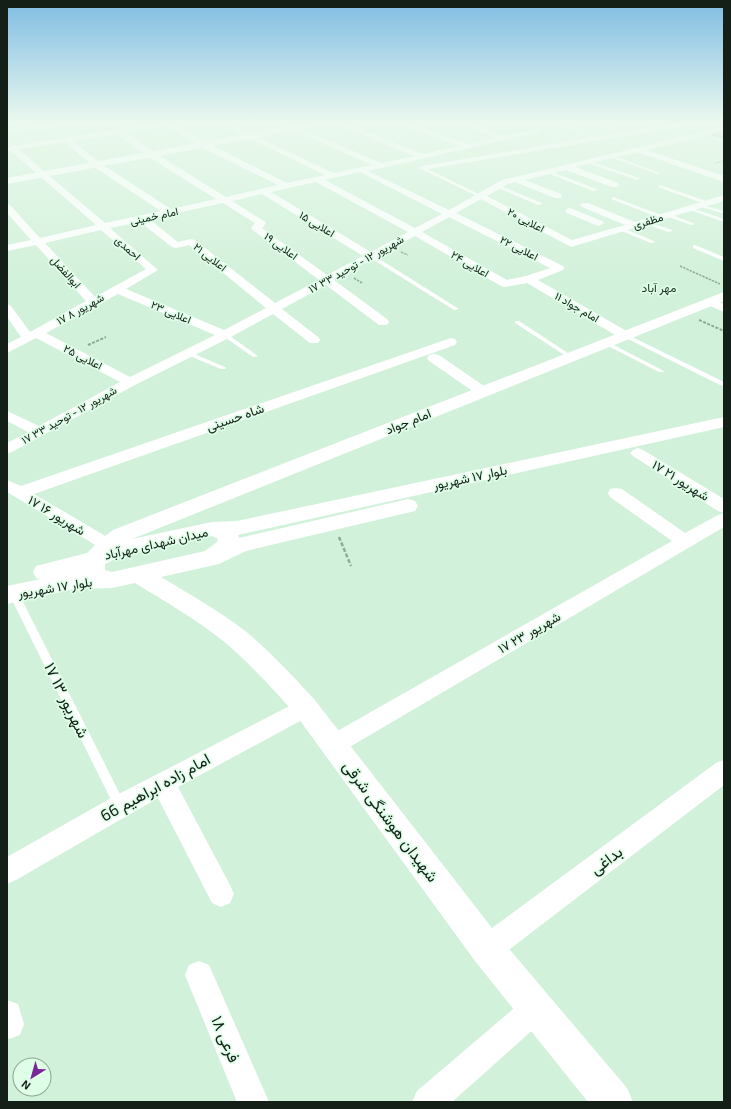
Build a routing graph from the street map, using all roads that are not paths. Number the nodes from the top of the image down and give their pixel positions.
1 (43, 175) joint
2 (112, 175) edge
3 (184, 175) edge
4 (264, 175) edge
5 (340, 175) edge
6 (371, 175) edge
7 (436, 175) edge
8 (531, 175) edge
9 (556, 175) edge
10 (588, 175) edge
11 (626, 175) edge
12 (711, 175) edge
13 (334, 176) joint
14 (514, 179) junction
15 (638, 179) dead end
16 (724, 179) edge
17 (317, 180) junction
18 (7, 182) edge
19 (615, 185) dead end
20 (286, 186) junction
21 (498, 186) junction
22 (660, 186) dead end
23 (595, 190) dead end
24 (263, 192) junction
25 (481, 196) junction
26 (558, 196) dead end
27 (613, 198) dead end
28 (724, 198) edge
29 (225, 200) junction
30 (540, 204) dead end
31 (704, 204) junction
32 (585, 205) dead end
33 (7, 207) edge
34 (689, 208) junction
35 (570, 211) dead end
36 (169, 212) junction
37 (450, 213) junction
38 (724, 213) edge
39 (665, 216) junction
40 (141, 218) junction
41 (724, 221) edge
42 (645, 222) junction
43 (694, 224) dead end
44 (635, 225) junction
45 (104, 227) junction
46 (618, 229) junction
47 (670, 231) dead end
48 (415, 232) junction
49 (38, 241) junction
50 (653, 242) dead end
51 (571, 244) joint
52 (695, 247) dead end
53 (7, 248) edge
54 (371, 256) junction
55 (724, 259) edge
56 (153, 270) joint
57 (529, 279) junction
58 (327, 280) junction
59 (116, 289) junction
60 (93, 302) junction
61 (719, 302) edge
62 (7, 308) edge
63 (274, 309) junction
64 (456, 309) dead end
65 (383, 322) dead end
66 (517, 322) dead end
67 (32, 335) junction
68 (225, 335) junction
69 (626, 336) junction
70 (314, 340) dead end
71 (451, 342) dead end
72 (606, 343) junction
73 (7, 349) edge
74 (188, 354) junction
75 (255, 356) dead end
76 (571, 357) junction
77 (434, 358) dead end
78 (223, 368) dead end
79 (661, 371) dead end
80 (130, 382) junction
81 (722, 384) dead end
82 (482, 391) junction
83 (7, 415) edge
84 (724, 422) edge
85 (38, 431) junction
86 (724, 434) edge
87 (7, 449) edge
88 (638, 453) junction
89 (13, 489) edge
90 (616, 493) dead end
91 (206, 502) junction
92 (724, 507) edge
93 (724, 519) edge
94 (226, 529) junction
95 (685, 542) junction
96 (220, 554) junction
97 (101, 560) junction
98 (137, 574) junction
99 (9, 590) edge
100 (305, 707) junction
101 (333, 745) junction
102 (724, 771) edge
103 (163, 783) junction
104 (120, 806) junction
105 (7, 871) edge
106 (221, 894) dead end
107 (487, 949) junction
108 (199, 975) dead end
109 (536, 1008) junction
110 (253, 1102) edge
111 (428, 1102) edge
112 (613, 1102) edge

1 - 18 main road
1 - 45 street, احمدی
2 - 36 street
3 - 29 street
4 - 20 street
5 - 13 street, امام خمینی
6 - 37 street
7 - 25 lane
8 - 14 street, ۱۷ شهریور ۱۲ - توحید ۳۳
9 - 23 lane
10 - 19 street
11 - 15 lane
12 - 16 street
13 - 17 street, امام خمینی
14 - 21 street, ۱۷ شهریور ۱۲ - توحید ۳۳
14 - 26 street
17 - 20 street, امام خمینی
17 - 48 street, اعلایی ۲۴
20 - 24 street, امام خمینی
21 - 25 street, ۱۷ شهریور ۱۲ - توحید ۳۳
21 - 30 lane
22 - 31 lane
24 - 29 street, امام خمینی
24 - 54 street, اعلایی ۱۵
25 - 37 street, ۱۷ شهریور ۱۲ - توحید ۳۳
25 - 51 street, اعلایی ۲۰
27 - 39 lane
28 - 31 street, مظفری
29 - 36 street, امام خمینی
29 - 58 street, اعلایی ۱۹
31 - 34 street, مظفری
31 - 38 lane
32 - 44 street
33 - 49 street, ابوالفضل
34 - 39 street, مظفری
34 - 41 lane
35 - 46 street
36 - 40 street, امام خمینی
37 - 48 street, ۱۷ شهریور ۱۲ - توحید ۳۳
37 - 57 street, اعلایی ۲۲
39 - 42 street, مظفری
39 - 43 lane
40 - 45 street, امام خمینی
40 - 63 street, اعلایی ۲۱
42 - 44 street, مظفری
42 - 47 lane
44 - 46 street, مظفری
45 - 49 street, امام خمینی
45 - 56 street, احمدی
46 - 50 lane
46 - 51 street, مظفری
48 - 54 street, ۱۷ شهریور ۱۲ - توحید ۳۳
48 - 57 street, اعلایی ۲۴
49 - 53 street, امام خمینی
49 - 60 street, ابوالفضل
52 - 55 lane
54 - 58 street, ۱۷ شهریور ۱۲ - توحید ۳۳
54 - 64 lane
56 - 59 street, ۱۷ شهریور ۸
57 - 69 street, امام جواد ۱۱
58 - 63 street, ۱۷ شهریور ۱۲ - توحید ۳۳
58 - 65 street
59 - 60 street, ۱۷ شهریور ۸
59 - 68 street, اعلایی ۲۳
60 - 67 street, ۱۷ شهریور ۸
61 - 69 main road, امام جواد
62 - 67 street
63 - 68 street, ۱۷ شهریور ۱۲ - توحید ۳۳
63 - 70 street
66 - 76 lane
67 - 73 street, ۱۷ شهریور ۸
67 - 80 street, اعلایی ۲۵
68 - 74 street, ۱۷ شهریور ۱۲ - توحید ۳۳
68 - 75 lane
69 - 72 main road, امام جواد
69 - 81 lane
71 - 89 street, شاه حسینی
72 - 76 main road, امام جواد
72 - 79 lane
74 - 78 lane
74 - 80 street, ۱۷ شهریور ۱۲ - توحید ۳۳
76 - 82 main road, امام جواد
77 - 82 street
80 - 85 street, ۱۷ شهریور ۱۲ - توحید ۳۳
82 - 91 main road, امام جواد
83 - 85 street
84 - 94 main road, بلوار ۱۷ شهریور
85 - 87 street, ۱۷ شهریور ۱۲ - توحید ۳۳
86 - 88 main road, بلوار ۱۷ شهریور
88 - 92 street, ۱۷ شهریور ۲۱
88 - 96 main road, بلوار ۱۷ شهریور
89 - 97 street, ۱۷ شهریور ۱۶
90 - 95 street
91 - 94 main road
91 - 97 main road, امام جواد
93 - 95 street, ۱۷ شهریور ۲۳
94 - 96 main road, میدان شهدای مهرآباد
94 - 97 main road, میدان شهدای مهرآباد
95 - 101 street, ۱۷ شهریور ۲۳
96 - 98 main road, میدان شهدای مهرآباد
97 - 98 main road, میدان شهدای مهرآباد
97 - 99 main road, بلوار ۱۷ شهریور
98 - 100 main road, شهیدان هوشنگی شرقی
99 - 104 lane, ۱۷ شهریور ۱۳
100 - 101 main road, شهیدان هوشنگی شرقی
100 - 103 street, امام زاده ابراهیم 66
101 - 107 main road, شهیدان هوشنگی شرقی
102 - 107 street, بداغی
103 - 104 street, امام زاده ابراهیم 66
103 - 106 street
104 - 105 street, امام زاده ابراهیم 66
107 - 109 main road, شهیدان هوشنگی شرقی
108 - 110 street, فرعی ۱۸
109 - 111 street
109 - 112 main road, شهیدان هوشنگی شرقی

